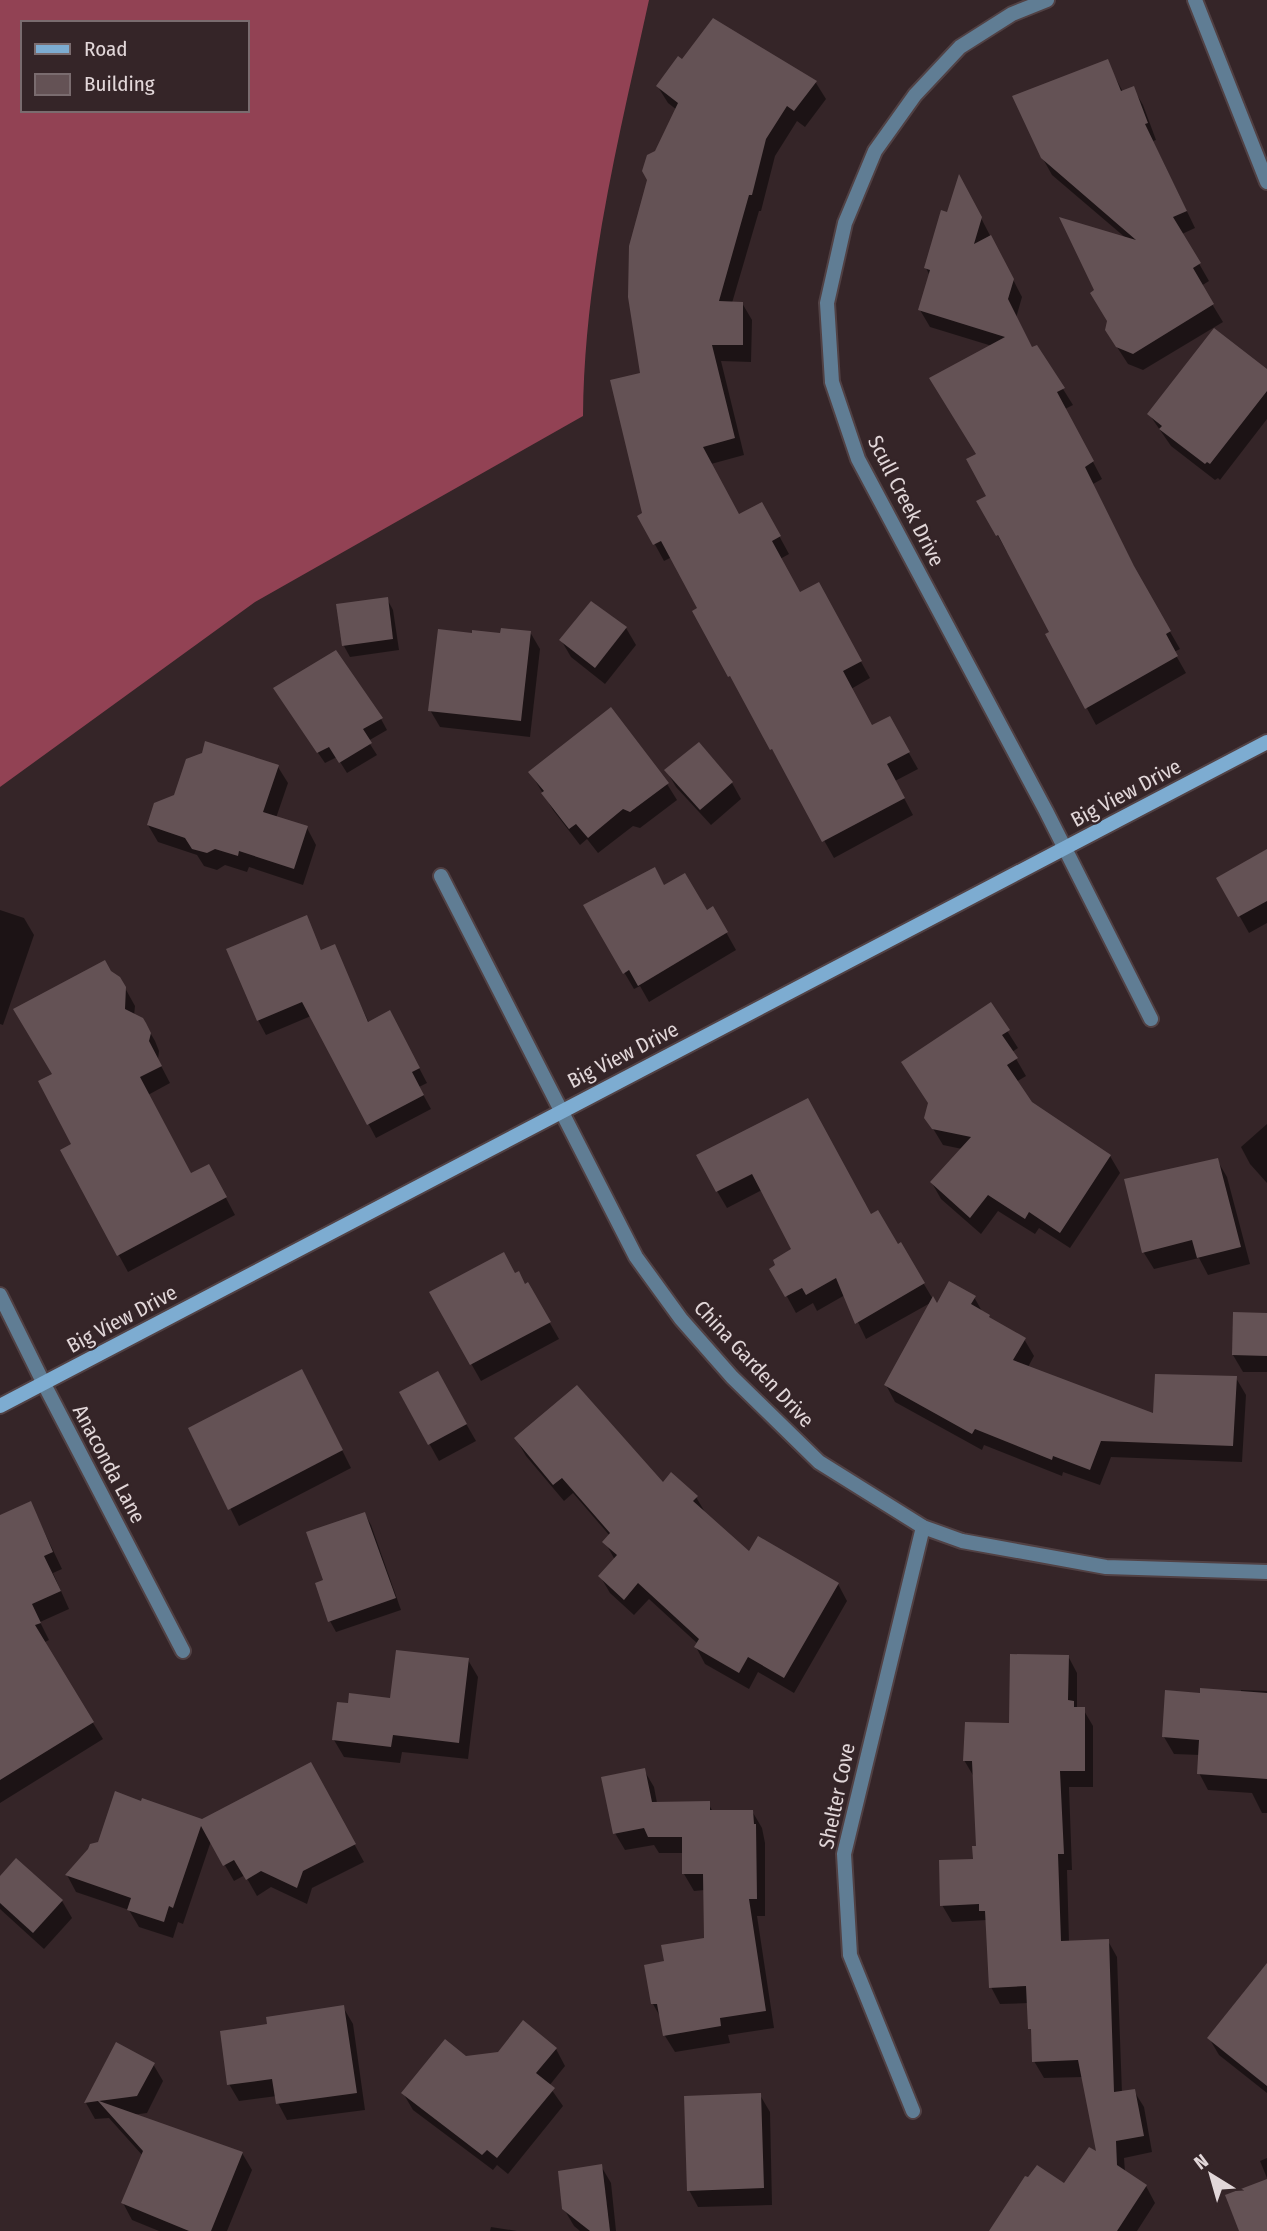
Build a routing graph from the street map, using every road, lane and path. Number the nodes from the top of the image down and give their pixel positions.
1 (1047, 0) edge
2 (1195, 0) edge
3 (1267, 182) edge
4 (1267, 742) edge
5 (1065, 850) junction
6 (442, 876) dead end
7 (1151, 1019) dead end
8 (563, 1110) junction
9 (0, 1295) edge
10 (44, 1384) junction
11 (0, 1406) edge
12 (923, 1527) junction
13 (1267, 1572) edge
14 (183, 1651) dead end
15 (913, 2111) dead end

1 - 5 street, Scull Creek Drive
2 - 3 street
4 - 5 street, Big View Drive
5 - 7 street, Scull Creek Drive
5 - 8 street, Big View Drive
6 - 8 street, China Garden Drive
8 - 10 street, Big View Drive
8 - 12 street, China Garden Drive
9 - 10 street, Anaconda Lane
10 - 11 street, Big View Drive
10 - 14 street, Anaconda Lane
12 - 13 street, China Garden Drive
12 - 15 street, Shelter Cove

